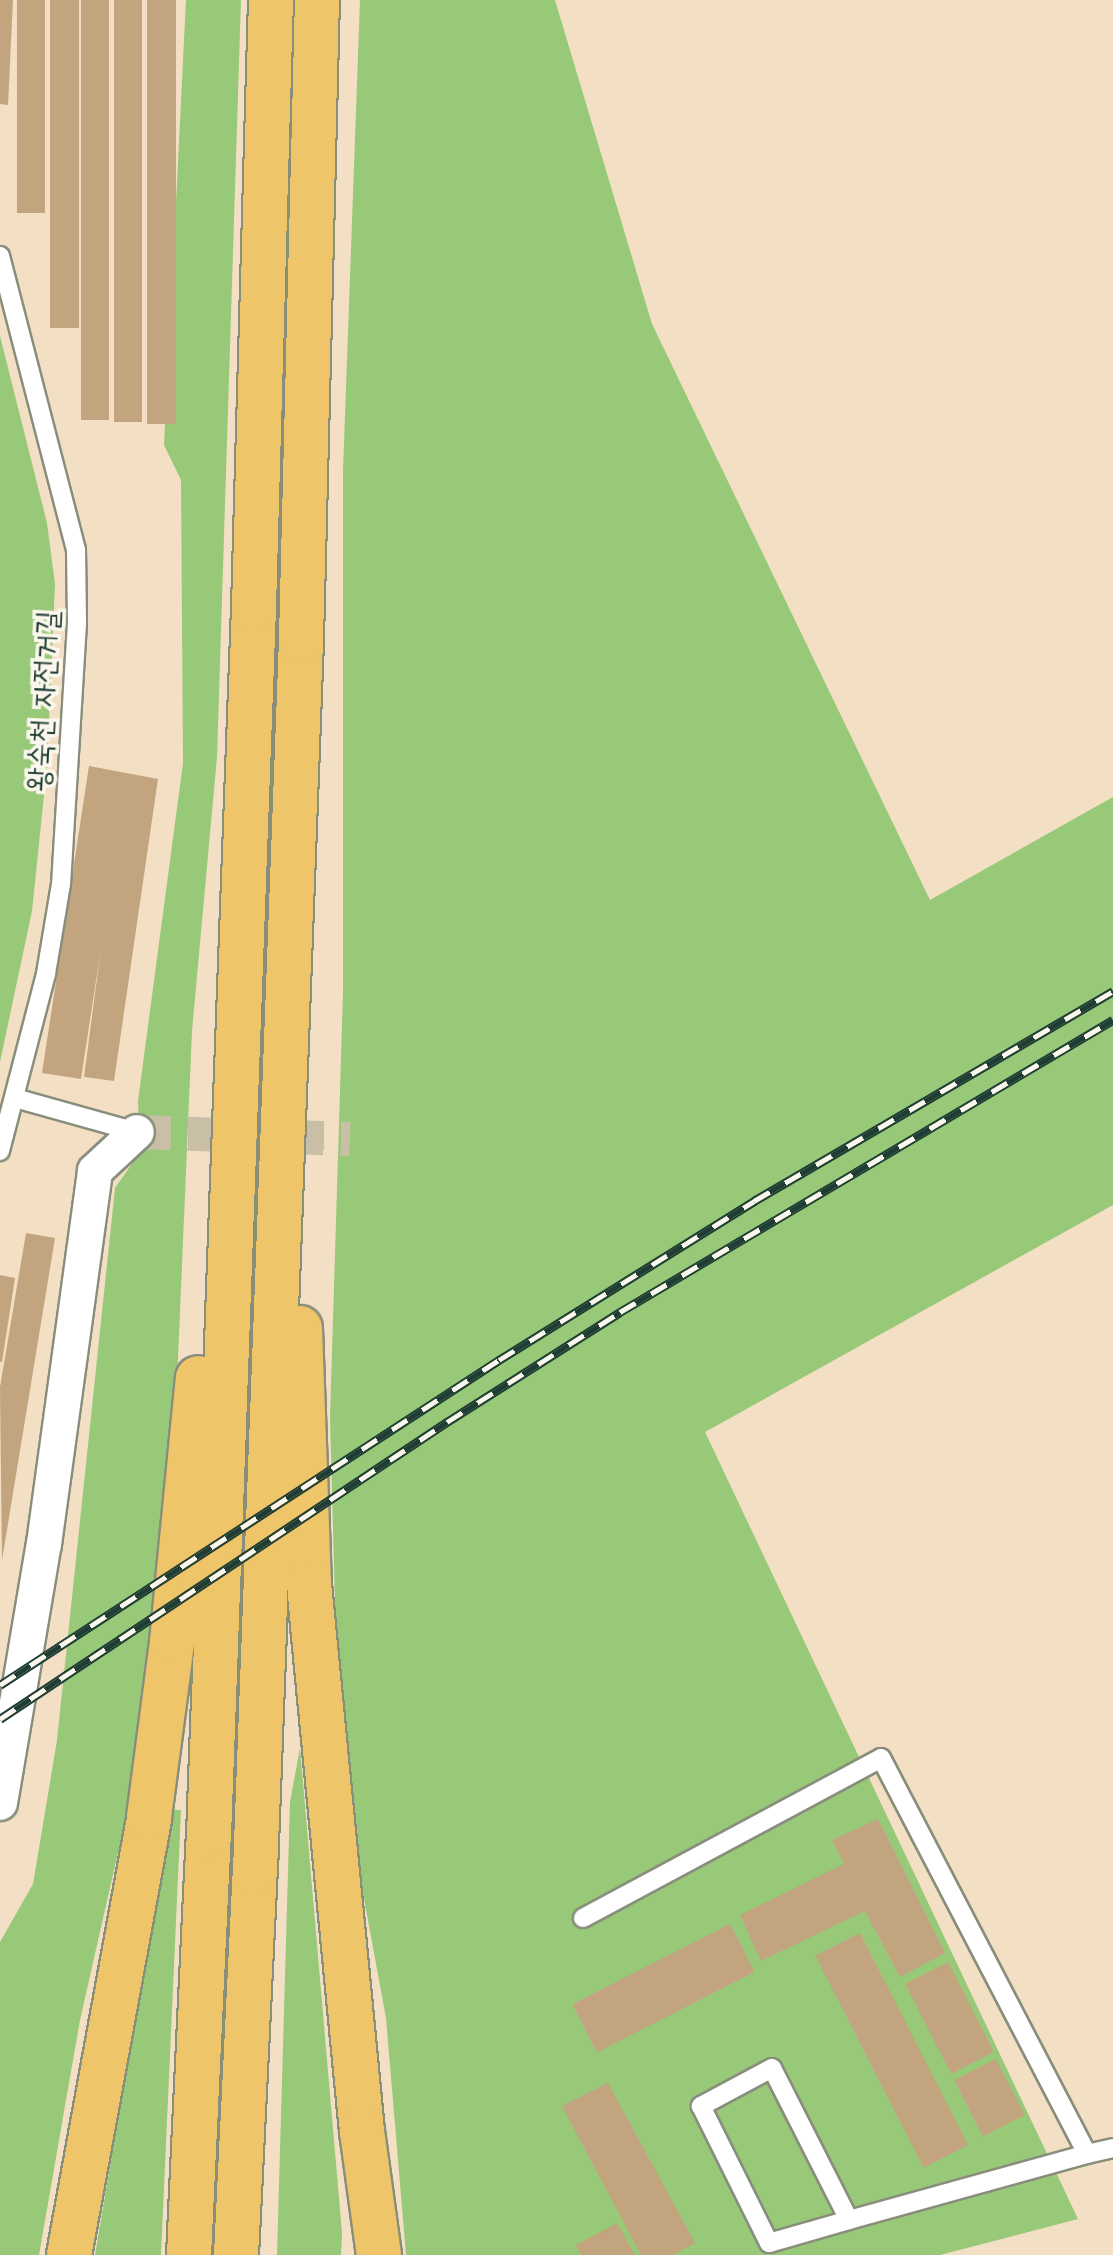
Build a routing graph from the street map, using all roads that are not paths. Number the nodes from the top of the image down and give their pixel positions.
1 (271, 0) edge
2 (317, 0) edge
3 (0, 256) edge
4 (242, 938) junction
5 (287, 938) junction
6 (15, 1098) junction
7 (137, 1132) joint
8 (0, 1151) edge
9 (0, 1803) edge
10 (583, 1918) dead end
11 (362, 2131) junction
12 (1113, 2148) edge
13 (1087, 2154) junction
14 (849, 2220) junction
15 (69, 2255) edge
16 (189, 2255) edge
17 (236, 2255) edge
18 (356, 2255) edge
19 (379, 2255) edge

1 - 4 highway
2 - 5 highway
3 - 6 lane, 왕숙천 자전거길
4 - 15 highway
4 - 16 highway
5 - 11 highway
5 - 17 highway
6 - 7 lane
6 - 8 lane, 왕숙천 자전거길
7 - 9 street
10 - 13 lane
11 - 18 highway
11 - 19 highway
12 - 13 lane
13 - 14 lane
14 - 14 lane

